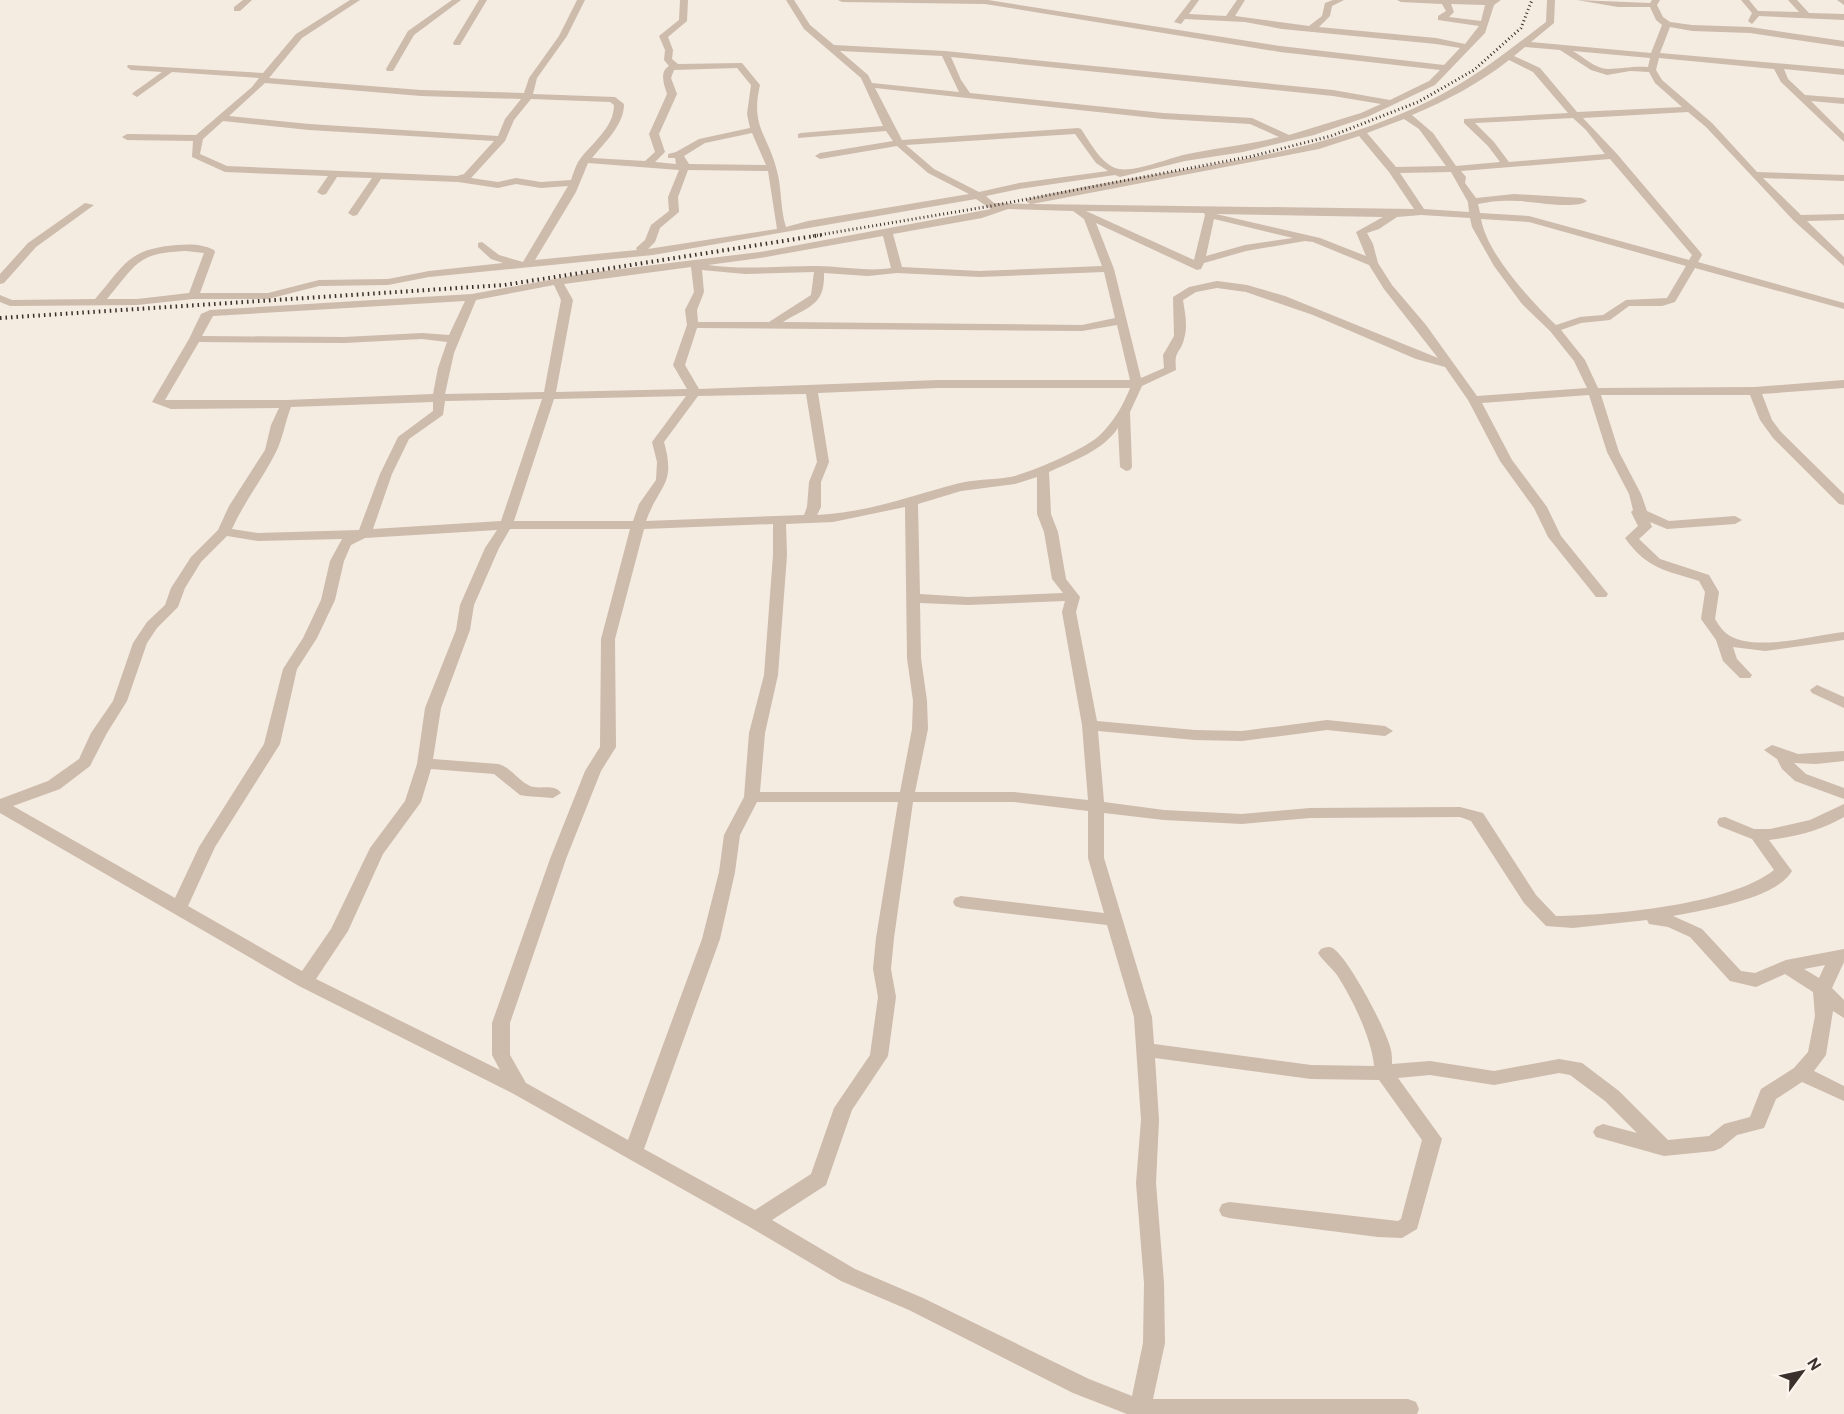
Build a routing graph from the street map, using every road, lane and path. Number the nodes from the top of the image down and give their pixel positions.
1 (248, 0) edge
2 (336, 0) edge
3 (457, 0) edge
4 (483, 0) edge
5 (581, 0) edge
6 (684, 0) edge
7 (790, 0) edge
8 (842, 0) edge
9 (1195, 0) edge
10 (1241, 0) edge
11 (1340, 0) edge
12 (1401, 0) edge
13 (1551, 0) edge
14 (1581, 0) edge
15 (1745, 0) edge
16 (1792, 0) edge
17 (355, 1) edge
18 (944, 1) edge
19 (986, 1) edge
20 (1494, 2) edge
21 (1654, 2) edge
22 (1446, 3) junction
23 (237, 9) dead end
24 (1756, 13) junction
25 (1184, 16) junction
26 (1807, 16) junction
27 (1844, 17) edge
28 (1229, 18) junction
29 (1484, 24) junction
30 (1667, 24) junction
31 (1312, 28) junction
32 (1436, 30) junction
33 (1750, 30) junction
34 (1168, 33) junction
35 (457, 43) dead end
36 (1468, 44) junction
37 (1523, 44) junction
38 (1844, 44) edge
39 (833, 48) junction
40 (1564, 49) junction
41 (945, 54) junction
42 (1505, 56) junction
43 (1655, 56) junction
44 (131, 67) dead end
45 (676, 67) junction
46 (1778, 67) junction
47 (1448, 68) junction
48 (390, 69) dead end
49 (1652, 70) junction
50 (169, 71) junction
51 (1844, 72) edge
52 (264, 78) junction
53 (870, 85) junction
54 (136, 94) dead end
55 (968, 96) junction
56 (527, 98) junction
57 (1803, 98) junction
58 (1844, 101) edge
59 (1388, 102) junction
60 (1692, 109) junction
61 (1573, 114) junction
62 (1406, 116) junction
63 (222, 118) junction
64 (890, 128) junction
65 (754, 130) junction
66 (1360, 131) junction
67 (801, 136) dead end
68 (128, 137) dead end
69 (1286, 137) junction
70 (198, 138) junction
71 (502, 139) junction
72 (1844, 139) edge
73 (899, 143) junction
74 (679, 155) junction
75 (820, 156) dead end
76 (1614, 156) junction
77 (585, 160) junction
78 (649, 163) junction
79 (769, 164) junction
80 (1506, 164) junction
81 (685, 167) junction
82 (1453, 169) junction
83 (1393, 170) junction
84 (335, 173) junction
85 (1120, 174) junction
86 (1754, 175) junction
87 (378, 176) junction
88 (1844, 178) edge
89 (458, 179) junction
90 (575, 183) junction
91 (322, 192) dead end
92 (978, 195) junction
93 (1582, 201) dead end
94 (1473, 202) junction
95 (89, 205) dead end
96 (1016, 206) junction
97 (1004, 208) junction
98 (1077, 209) junction
99 (1209, 212) junction
100 (1421, 212) junction
101 (353, 213) dead end
102 (1394, 214) junction
103 (1473, 215) junction
104 (1844, 217) edge
105 (1089, 218) junction
106 (1797, 218) junction
107 (777, 220) junction
108 (808, 224) junction
109 (783, 231) junction
110 (888, 233) junction
111 (1354, 237) junction
112 (1316, 240) junction
113 (482, 245) dead end
114 (646, 252) junction
115 (698, 263) junction
116 (1198, 263) junction
117 (1372, 263) junction
118 (1693, 263) junction
119 (1844, 263) edge
120 (524, 266) junction
121 (819, 269) junction
122 (1109, 269) junction
123 (897, 270) junction
124 (0, 281) edge
125 (558, 282) junction
126 (1194, 288) junction
127 (193, 296) junction
128 (472, 297) junction
129 (0, 298) edge
130 (98, 302) junction
131 (1844, 306) edge
132 (1123, 320) junction
133 (773, 324) junction
134 (693, 325) junction
135 (1554, 329) junction
136 (195, 339) junction
137 (452, 339) junction
138 (1446, 364) junction
139 (1137, 384) junction
140 (1844, 384) edge
141 (811, 390) junction
142 (1594, 391) junction
143 (1755, 391) junction
144 (695, 392) junction
145 (549, 397) junction
146 (437, 399) junction
147 (1474, 400) junction
148 (287, 404) junction
149 (1124, 412) junction
150 (1126, 467) dead end
151 (1043, 470) junction
152 (1844, 501) edge
153 (911, 502) junction
154 (1638, 512) junction
155 (809, 519) junction
156 (779, 520) junction
157 (1735, 520) dead end
158 (506, 525) junction
159 (638, 525) junction
160 (224, 532) junction
161 (364, 533) junction
162 (1601, 594) dead end
163 (1072, 597) junction
164 (913, 598) junction
165 (1844, 636) edge
166 (1723, 638) junction
167 (1745, 675) dead end
168 (1817, 690) dead end
169 (1844, 703) edge
170 (1090, 725) junction
171 (1385, 731) dead end
172 (1844, 756) edge
173 (425, 764) junction
174 (553, 793) dead end
175 (1844, 794) edge
176 (752, 797) junction
177 (906, 799) junction
178 (0, 806) edge
179 (1096, 806) junction
180 (1844, 809) edge
181 (1725, 822) dead end
182 (1758, 835) junction
183 (961, 902) dead end
184 (179, 907) junction
185 (1626, 917) junction
186 (1114, 920) junction
187 (1327, 953) dead end
188 (1841, 956) edge
189 (1786, 966) junction
190 (305, 981) junction
191 (1822, 989) junction
192 (1844, 1011) edge
193 (1145, 1050) junction
194 (1383, 1071) junction
195 (1801, 1073) junction
196 (519, 1088) junction
197 (1844, 1094) edge
198 (1603, 1132) dead end
199 (1664, 1148) junction
200 (633, 1152) junction
201 (1229, 1210) dead end
202 (755, 1220) junction
203 (1408, 1409) dead end
204 (1146, 1412) edge

1 - 23 street
2 - 17 street
3 - 48 street
4 - 35 street
5 - 56 street
6 - 45 street
7 - 39 street
8 - 18 street
9 - 25 street
10 - 28 street
11 - 31 street
12 - 22 street
13 - 37 street
14 - 21 street
15 - 24 street
16 - 26 street
17 - 52 street
18 - 19 street
19 - 34 street
20 - 22 street
20 - 29 street
21 - 30 street
22 - 32 street
24 - 26 street
24 - 33 street
25 - 28 street
25 - 34 street
26 - 27 street
28 - 31 street
29 - 32 street
29 - 36 street
30 - 33 street
30 - 43 street
31 - 32 street
32 - 36 street
33 - 38 street
34 - 47 street
36 - 47 street
37 - 40 street
37 - 42 street
39 - 41 street
39 - 53 street
40 - 43 street
40 - 49 street
41 - 55 street
41 - 59 street
42 - 61 street
42 - 62 street
43 - 46 street
43 - 49 street
44 - 50 street
45 - 65 street
45 - 78 street
46 - 51 street
46 - 57 street
47 - 59 street
49 - 60 street
50 - 52 street
50 - 54 street
52 - 56 street
52 - 63 street
53 - 55 street
53 - 64 street
55 - 69 street
56 - 71 street
56 - 77 street
57 - 58 street
57 - 72 street
59 - 69 street
60 - 61 street
60 - 86 street
61 - 76 street
61 - 80 street
62 - 66 street
62 - 82 street
63 - 70 street
63 - 71 street
64 - 67 street
64 - 73 street
65 - 74 street
65 - 79 street
66 - 83 street
66 - 96 street
68 - 70 street
69 - 85 street
70 - 84 street
71 - 89 street
73 - 75 street
73 - 85 street
73 - 92 street
74 - 78 street
74 - 81 street
76 - 80 street
76 - 118 street
77 - 78 street
77 - 90 street
78 - 81 street
79 - 81 street
79 - 107 street
80 - 82 street
81 - 114 street
82 - 83 street
82 - 94 street
83 - 100 street
84 - 87 street
84 - 91 street
85 - 92 street
86 - 88 street
86 - 106 street
87 - 89 street
87 - 101 street
89 - 90 street
90 - 120 street
92 - 97 street
92 - 108 street
93 - 94 street
94 - 103 street
95 - 124 street
96 - 97 street
96 - 98 street
97 - 110 street
98 - 99 street
98 - 105 street
99 - 102 street
99 - 112 street
99 - 116 street
100 - 102 street
100 - 103 street
102 - 111 street
103 - 118 street
103 - 135 street
104 - 106 street
105 - 116 street
105 - 122 street
106 - 119 street
107 - 108 street
107 - 109 street
108 - 109 street
109 - 114 street
110 - 115 street
110 - 123 street
111 - 112 street
111 - 117 street
112 - 116 street
112 - 117 street
113 - 120 street
114 - 120 street
115 - 121 street
115 - 125 street
115 - 134 street
116 - 126 street
117 - 138 street
118 - 131 street
118 - 135 street
120 - 127 street
121 - 123 street
121 - 133 street
122 - 123 street
122 - 132 street
125 - 128 street
125 - 145 street
126 - 138 street
126 - 139 street
127 - 130 street
127 - 130 street
128 - 136 street
128 - 137 street
129 - 130 street
132 - 133 street
132 - 139 street
133 - 134 street
134 - 144 street
135 - 142 street
136 - 137 street
136 - 148 street
137 - 146 street
138 - 147 street
139 - 141 street
139 - 149 street
140 - 143 street
141 - 144 street
141 - 155 street
142 - 143 street
142 - 147 street
142 - 154 street
143 - 152 street
144 - 145 street
144 - 159 street
145 - 146 street
145 - 158 street
146 - 148 street
146 - 161 street
147 - 162 street
148 - 160 street
149 - 150 street
149 - 151 street
151 - 153 street
151 - 163 street
153 - 155 street
153 - 164 street
154 - 157 street
154 - 166 street
155 - 156 street
156 - 159 street
156 - 176 street
158 - 159 street
158 - 161 street
158 - 173 street
159 - 196 street
160 - 161 street
160 - 178 street
161 - 184 street
163 - 164 street
163 - 170 street
164 - 177 street
165 - 166 street
166 - 167 street
168 - 169 street
170 - 171 street
170 - 179 street
172 - 175 street
173 - 174 street
173 - 190 street
176 - 177 street
176 - 200 street
177 - 179 street
177 - 202 street
178 - 184 street
179 - 185 street
179 - 186 street
180 - 182 street
181 - 182 street
182 - 185 street
183 - 186 street
184 - 190 street
185 - 189 street
186 - 193 street
187 - 194 street
188 - 189 street
188 - 191 street
189 - 191 street
190 - 196 street
191 - 192 street
191 - 195 street
193 - 194 street
193 - 204 street
194 - 199 street
194 - 201 street
195 - 197 street
195 - 199 street
196 - 200 street
198 - 199 street
200 - 202 street
202 - 204 street
203 - 204 street

